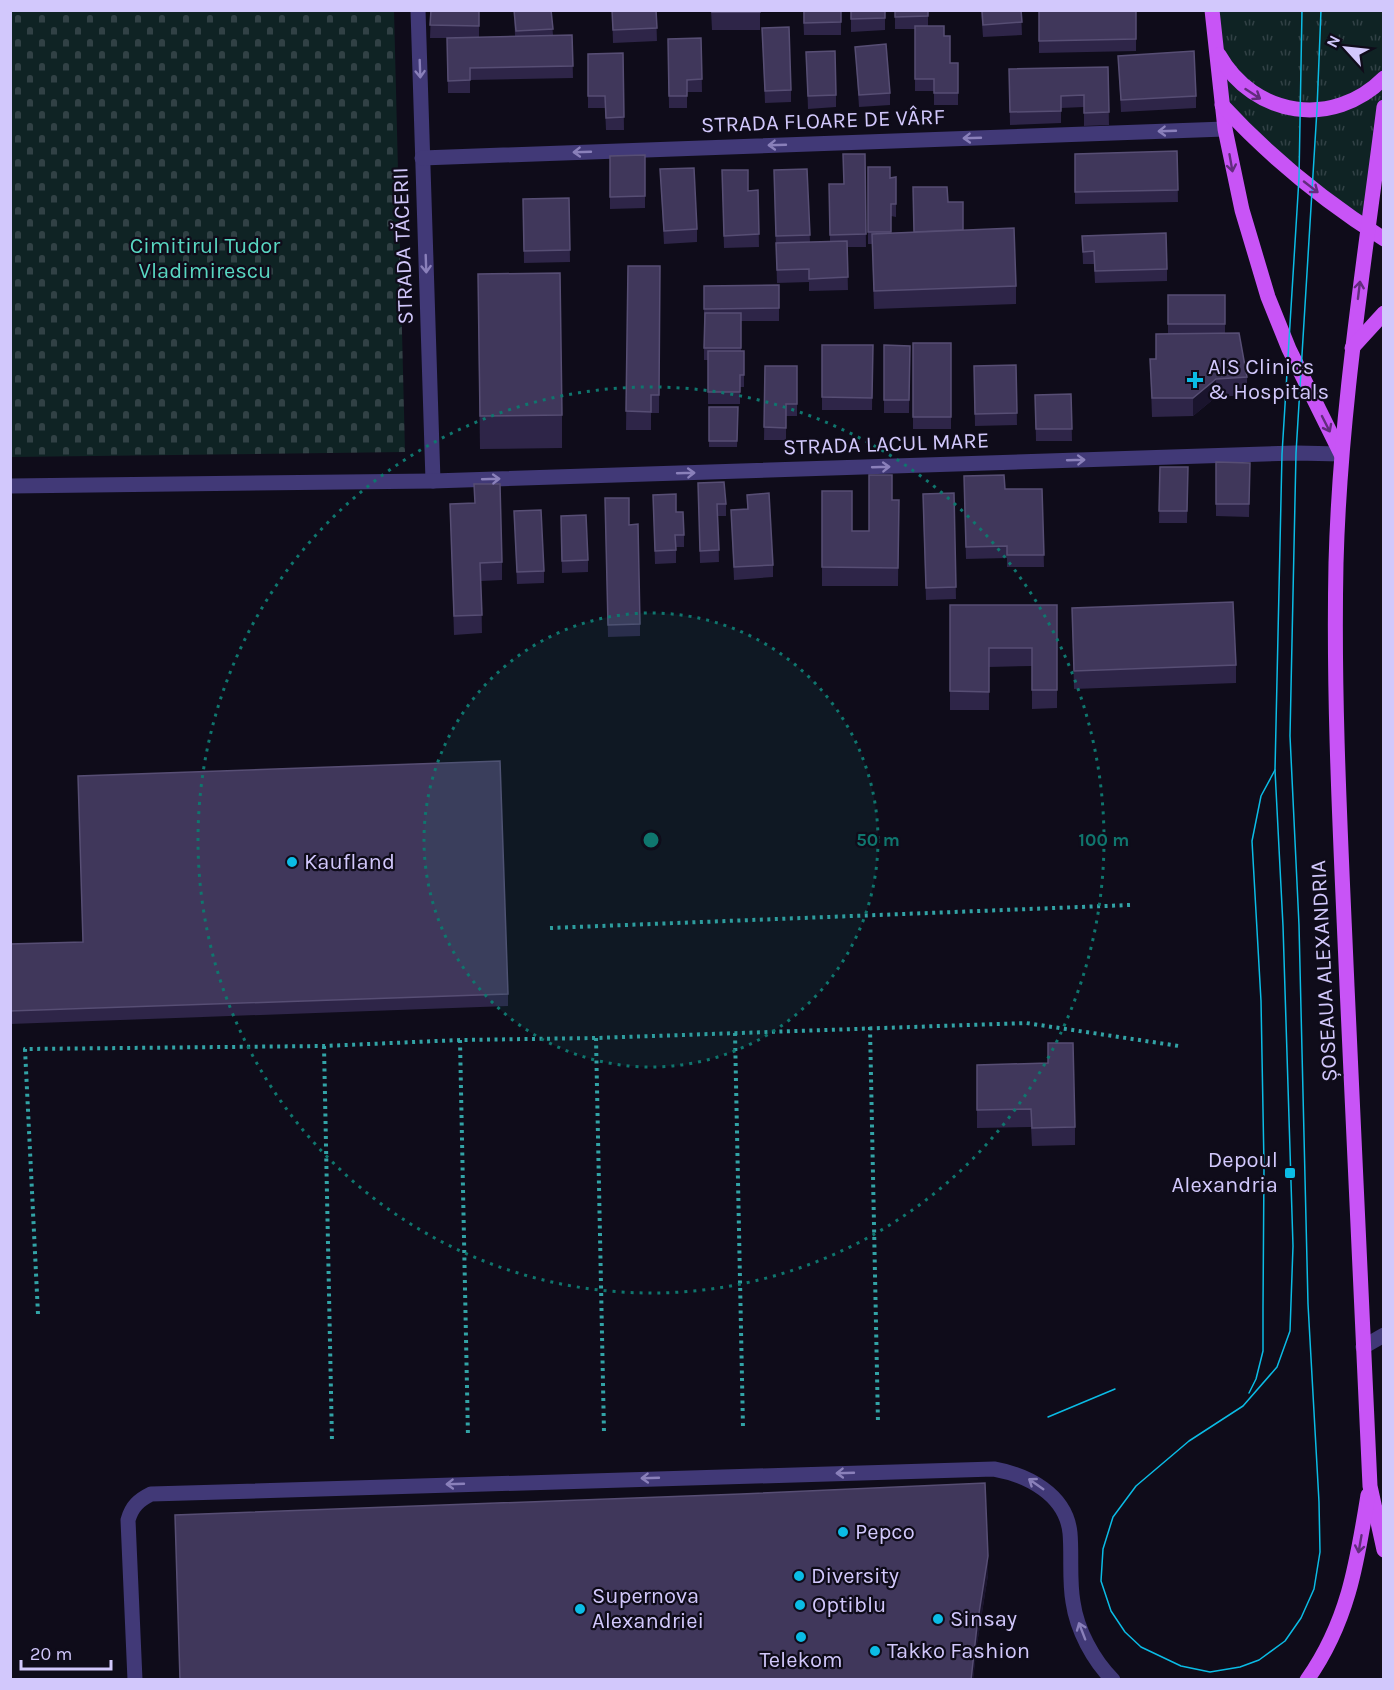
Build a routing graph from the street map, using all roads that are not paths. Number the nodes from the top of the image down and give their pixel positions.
1 (418, 10) edge
2 (1213, 12) edge
3 (1216, 50) junction
4 (1383, 78) edge
5 (1222, 105) junction
6 (1383, 110) edge
7 (1225, 129) junction
8 (422, 158) junction
9 (1367, 228) junction
10 (1383, 239) edge
11 (1383, 313) edge
12 (1352, 348) junction
13 (1341, 454) junction
14 (433, 481) junction
15 (10, 486) edge
16 (1383, 1335) edge
17 (1364, 1347) junction
18 (1370, 1486) junction
19 (1383, 1550) edge
20 (135, 1680) edge
21 (1113, 1680) edge
22 (1307, 1680) edge

1 -> 8 street, STRADA TĂCERII
2 - 3 main road, ȘOSEAUA ALEXANDRIA
3 -> 4 main road
3 - 5 main road, ȘOSEAUA ALEXANDRIA
5 - 7 main road, ȘOSEAUA ALEXANDRIA
5 -> 9 main road
6 - 9 main road, ȘOSEAUA ALEXANDRIA
7 -> 8 street, STRADA FLOARE DE VÂRF
7 -> 13 main road, ȘOSEAUA ALEXANDRIA
8 -> 14 street, STRADA TĂCERII
9 - 10 main road
12 -> 9 main road, ȘOSEAUA ALEXANDRIA
11 - 12 main road
12 - 13 main road, ȘOSEAUA ALEXANDRIA
14 -> 13 street, STRADA LACUL MARE
13 - 17 main road, ȘOSEAUA ALEXANDRIA
14 - 15 street, STRADA LACUL MARE
16 - 17 street
17 - 18 main road, ȘOSEAUA ALEXANDRIA
18 - 19 main road, ȘOSEAUA ALEXANDRIA
18 -> 22 main road, ȘOSEAUA ALEXANDRIA
21 -> 20 street

